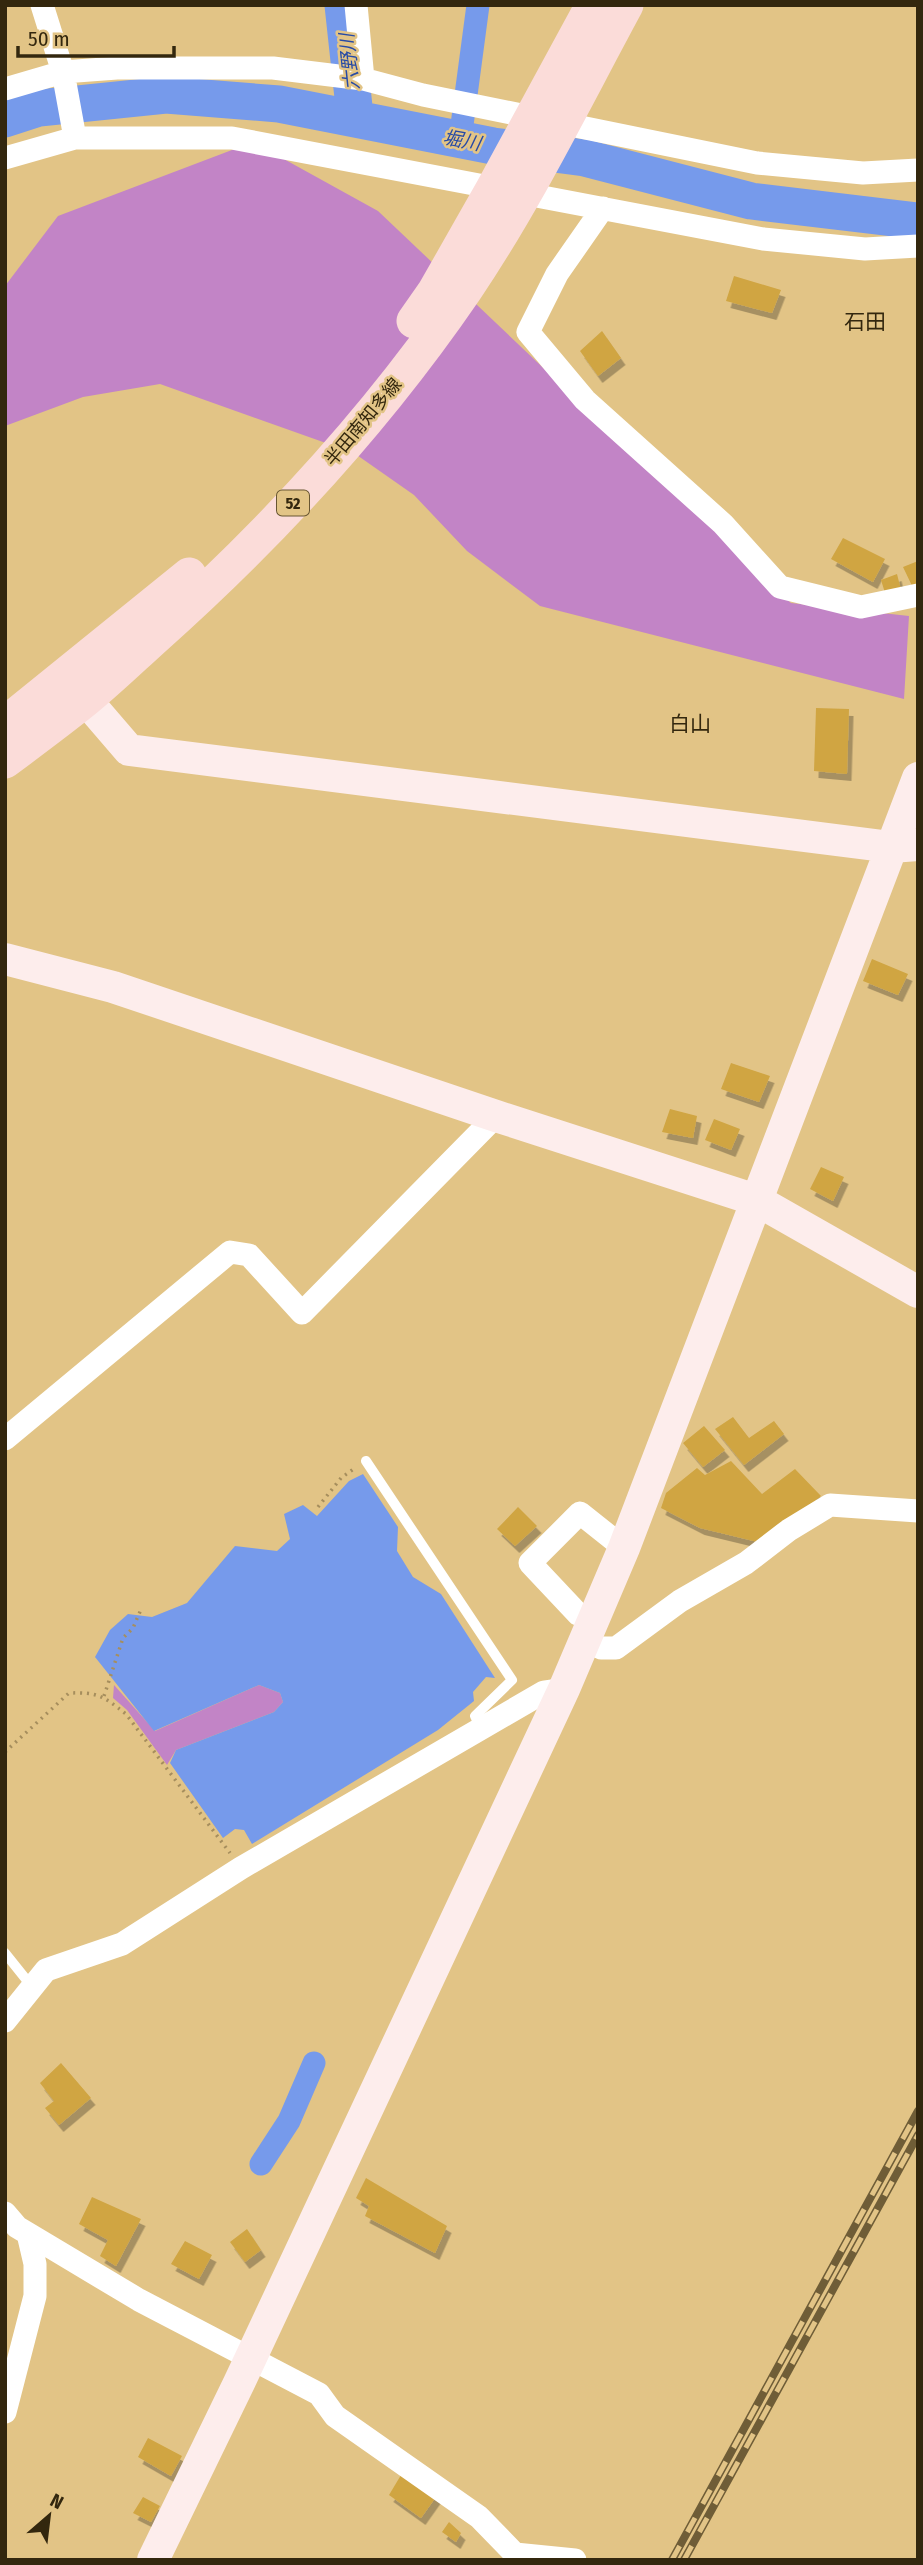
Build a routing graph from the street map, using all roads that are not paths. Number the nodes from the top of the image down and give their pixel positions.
1 (42, 5) edge
2 (356, 5) edge
3 (593, 5) edge
4 (626, 5) edge
5 (63, 72) junction
6 (362, 79) junction
7 (5, 89) edge
8 (537, 117) junction
9 (75, 138) junction
10 (5, 158) edge
11 (918, 170) edge
12 (509, 192) junction
13 (603, 208) junction
14 (918, 246) edge
15 (918, 595) edge
16 (86, 700) junction
17 (5, 724) edge
18 (5, 761) edge
19 (918, 778) edge
20 (904, 846) edge
21 (5, 960) edge
22 (496, 1116) junction
23 (756, 1200) junction
24 (918, 1292) edge
25 (5, 1438) edge
26 (366, 1461) road end
27 (918, 1511) edge
28 (624, 1548) junction
29 (589, 1630) junction
30 (564, 1689) junction
31 (481, 1729) junction
32 (5, 1953) edge
33 (33, 1988) junction
34 (5, 2021) edge
35 (5, 2213) edge
36 (29, 2234) junction
37 (251, 2357) junction
38 (5, 2412) edge
39 (153, 2560) edge
40 (575, 2560) edge

1 - 5 street
2 - 6 street
3 - 8 main road, 半田南知多線 / 52
4 - 8 main road, 半田南知多線 / 52
5 - 6 street
5 - 7 street
5 - 9 street
6 - 8 street
8 - 11 street
8 - 12 main road, 半田南知多線 / 52
9 - 10 street
9 - 12 street
12 - 13 street
12 - 16 main road, 半田南知多線 / 52
12 - 17 main road, 半田南知多線 / 52
13 - 14 street
13 - 15 street
16 - 18 main road, 半田南知多線 / 52
16 - 20 street
19 - 20 street
20 - 23 street
21 - 22 street
22 - 23 street
22 - 25 street
23 - 24 street
23 - 28 street
26 - 31 lane
27 - 29 street
28 - 29 street
28 - 29 street
29 - 30 street
30 - 31 street
30 - 37 street
31 - 33 street
32 - 33 lane
33 - 34 street
35 - 36 street
36 - 37 street
36 - 38 street
37 - 39 street
37 - 40 street

